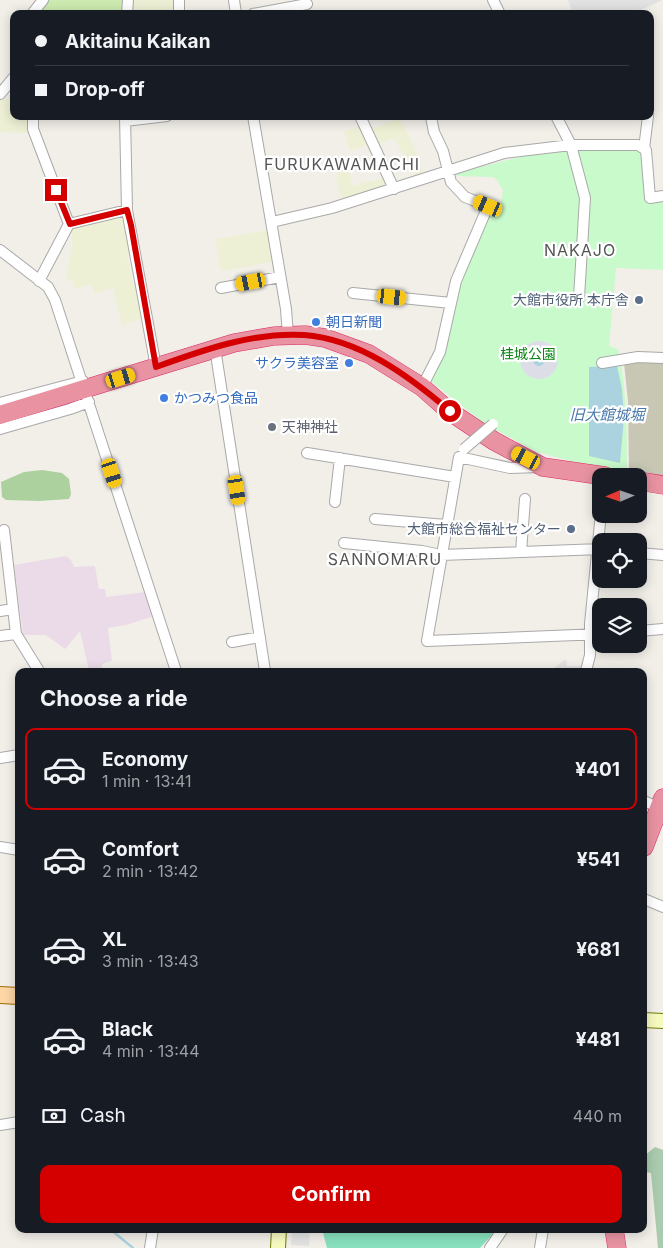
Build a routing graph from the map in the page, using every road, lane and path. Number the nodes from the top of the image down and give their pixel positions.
1 (43, 0) edge
2 (308, 6) edge
3 (35, 10) edge
4 (280, 10) edge
5 (10, 82) edge
6 (0, 94) edge
7 (33, 120) edge
8 (125, 120) edge
9 (254, 120) edge
10 (362, 120) edge
11 (432, 120) edge
12 (558, 120) edge
13 (648, 120) edge
14 (571, 145) junction
15 (644, 149) junction
16 (449, 171) junction
17 (394, 189) junction
18 (663, 196) edge
19 (127, 210) junction
20 (272, 222) junction
21 (70, 224) junction
22 (0, 250) edge
23 (280, 277) junction
24 (39, 281) junction
25 (221, 288) dead end
26 (353, 292) dead end
27 (579, 298) dead end
28 (451, 303) junction
29 (288, 335) junction
30 (216, 348) junction
31 (663, 358) edge
32 (602, 363) dead end
33 (156, 367) junction
34 (422, 387) junction
35 (86, 390) junction
36 (0, 403) edge
37 (0, 415) edge
38 (493, 424) dead end
39 (0, 429) edge
40 (307, 453) dead end
41 (461, 453) junction
42 (340, 458) junction
43 (543, 466) junction
44 (592, 474) edge
45 (455, 477) junction
46 (648, 482) edge
47 (663, 485) edge
48 (525, 500) dead end
49 (335, 502) dead end
50 (375, 519) dead end
51 (446, 525) junction
52 (4, 530) dead end
53 (344, 543) dead end
54 (2, 545) edge
55 (592, 549) edge
56 (521, 552) junction
57 (647, 554) edge
58 (441, 555) junction
59 (663, 555) edge
60 (595, 588) edge
61 (13, 609) junction
62 (0, 610) edge
63 (663, 629) edge
64 (647, 630) edge
65 (16, 634) junction
66 (590, 634) junction
67 (0, 636) edge
68 (260, 637) junction
69 (232, 642) dead end
70 (37, 668) edge
71 (175, 668) edge
72 (265, 668) edge
73 (587, 668) edge
74 (15, 756) edge
75 (0, 758) edge
76 (657, 804) edge
77 (647, 837) edge
78 (0, 847) edge
79 (15, 849) edge
80 (647, 900) edge
81 (663, 906) edge
82 (0, 995) edge
83 (15, 996) edge
84 (647, 1020) edge
85 (663, 1021) edge
86 (15, 1123) edge
87 (0, 1125) edge
88 (152, 1233) edge
89 (279, 1233) edge
90 (500, 1233) edge
91 (542, 1233) edge
92 (615, 1233) edge
93 (150, 1248) edge
94 (278, 1248) edge
95 (490, 1248) edge
96 (540, 1248) edge
97 (617, 1248) edge

1 - 3 street
2 - 4 street
5 - 6 street
7 - 21 street
8 - 19 street
9 - 20 street
10 - 17 street
11 - 16 street
12 - 14 street
13 - 15 street
14 - 15 street
14 - 16 street
14 - 27 street
15 - 18 street
16 - 17 street
16 - 28 street
17 - 20 street
19 - 21 street
19 - 33 street
20 - 23 street
21 - 24 street
22 - 24 street
23 - 25 street
23 - 29 street
24 - 35 street
26 - 28 street
28 - 34 street
29 - 30 highway
29 - 34 highway
30 - 33 highway
30 - 68 street
31 - 32 street
33 - 35 highway
34 - 43 highway
35 - 36 street
35 - 37 highway
35 - 39 street
35 - 71 street
38 - 41 street, bridge
40 - 42 street
41 - 43 street
41 - 45 street
42 - 45 street
42 - 49 street
43 - 44 highway
45 - 51 street
46 - 47 highway
48 - 56 street
50 - 51 street
51 - 58 street
52 - 54 street
53 - 58 street
54 - 61 street
55 - 56 street
56 - 58 street
57 - 59 street
58 - 66 street
60 - 66 street
61 - 62 street
61 - 65 street
63 - 64 street
65 - 67 street
65 - 70 street
66 - 73 street
68 - 69 street
68 - 72 street
74 - 75 street
76 - 77 highway
78 - 79 street
80 - 81 street
82 - 83 main road
84 - 85 street
86 - 87 street
88 - 93 street
89 - 94 street
90 - 95 street
91 - 96 street
92 - 97 highway

